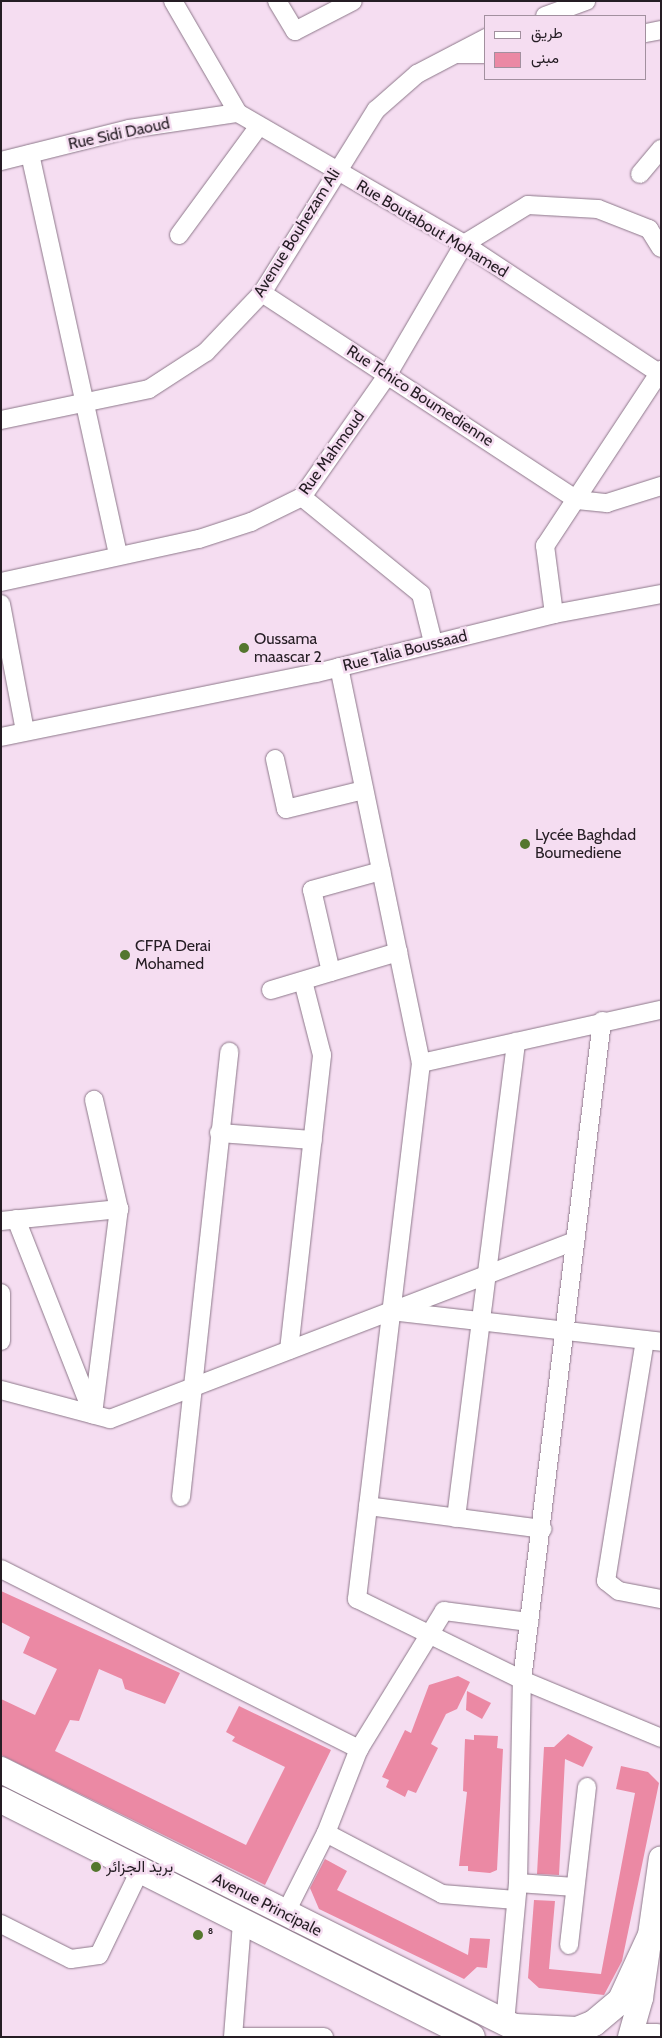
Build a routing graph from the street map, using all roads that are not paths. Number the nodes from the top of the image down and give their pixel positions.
1 (173, 1) edge
2 (277, 1) edge
3 (353, 1) edge
4 (586, 1) edge
5 (548, 15) edge
6 (661, 30) edge
7 (647, 33) edge
8 (484, 39) edge
9 (454, 54) junction
10 (484, 54) edge
11 (238, 113) junction
12 (259, 126) junction
13 (661, 149) edge
14 (30, 154) junction
15 (1, 161) edge
16 (335, 172) junction
17 (640, 174) dead end
18 (179, 234) dead end
19 (464, 244) junction
20 (661, 248) edge
21 (262, 293) junction
22 (658, 370) edge
23 (388, 374) junction
24 (83, 404) junction
25 (1, 420) edge
26 (661, 486) edge
27 (302, 497) junction
28 (577, 500) junction
29 (118, 555) junction
30 (1, 582) edge
31 (661, 594) edge
32 (1, 604) edge
33 (554, 614) junction
34 (434, 642) junction
35 (339, 667) junction
36 (25, 731) junction
37 (1, 736) edge
38 (275, 759) dead end
39 (364, 790) junction
40 (381, 870) junction
41 (398, 952) junction
42 (331, 972) junction
43 (303, 980) junction
44 (271, 990) dead end
45 (661, 1010) edge
46 (602, 1021) junction
47 (516, 1042) junction
48 (228, 1052) dead end
49 (421, 1063) junction
50 (94, 1100) dead end
51 (219, 1133) junction
52 (312, 1140) junction
53 (119, 1209) junction
54 (9, 1220) edge
55 (575, 1241) junction
56 (490, 1275) junction
57 (1, 1293) edge
58 (391, 1311) junction
59 (484, 1323) junction
60 (566, 1333) junction
61 (1, 1341) edge
62 (653, 1341) edge
63 (288, 1350) junction
64 (191, 1388) junction
65 (1, 1390) edge
66 (93, 1414) junction
67 (181, 1496) dead end
68 (368, 1506) junction
69 (456, 1518) junction
70 (542, 1529) junction
71 (1, 1569) edge
72 (661, 1599) edge
73 (529, 1622) junction
74 (433, 1634) junction
75 (522, 1680) junction
76 (661, 1738) edge
77 (359, 1749) junction
78 (1, 1770) edge
79 (587, 1787) dead end
80 (1, 1800) edge
81 (326, 1834) junction
82 (661, 1858) edge
83 (140, 1870) junction
84 (574, 1887) junction
85 (517, 1891) junction
86 (285, 1914) junction
87 (242, 1922) junction
88 (1, 1924) edge
89 (650, 1937) junction
90 (570, 1945) dead end
91 (517, 2029) edge
92 (235, 2036) edge
93 (324, 2037) edge
94 (472, 2037) edge
95 (630, 2037) edge
96 (638, 2037) edge
97 (657, 2037) edge

1 - 11 street, Rue Boutabout Mohamed
2 - 3 street
4 - 5 street
6 - 7 street
8 - 9 street, Avenue Bouhezam Ali
9 - 10 street
9 - 16 street, Avenue Bouhezam Ali
11 - 12 street, Rue Boutabout Mohamed
11 - 14 street, Rue Sidi Daoud
12 - 16 street, Rue Boutabout Mohamed
12 - 18 street
13 - 17 street
14 - 15 street, Rue Sidi Daoud
14 - 24 street
16 - 19 street, Rue Boutabout Mohamed
16 - 21 street, Avenue Bouhezam Ali
19 - 20 street
19 - 22 street, Rue Boutabout Mohamed
19 - 23 street, Rue Mahmoud
21 - 23 street, Rue Tchico Boumedienne
21 - 24 street, Avenue Bouhezam Ali
22 - 28 street
23 - 27 street, Rue Mahmoud
23 - 28 street, Rue Tchico Boumedienne
24 - 25 street, Avenue Bouhezam Ali
24 - 29 street
26 - 28 street
27 - 29 street, Rue Mahmoud
27 - 34 street
28 - 33 street
29 - 30 street, Rue Mahmoud
31 - 33 street, Rue Talia Boussaad
32 - 36 street
33 - 34 street, Rue Talia Boussaad
34 - 35 street, Rue Talia Boussaad
35 - 36 street, Rue Talia Boussaad
35 - 39 street
36 - 37 street, Rue Talia Boussaad
38 - 39 street
39 - 40 street
40 - 41 street
40 - 42 street
41 - 42 street
41 - 49 street
42 - 43 street
43 - 44 street
43 - 52 street
45 - 46 street
46 - 47 street
46 - 55 street
47 - 49 street
47 - 56 street
48 - 51 street
49 - 58 street
50 - 53 street
51 - 52 street
51 - 64 street
52 - 63 street
53 - 54 street
53 - 66 street
54 - 66 street
55 - 56 street
55 - 60 street
56 - 58 street
56 - 59 street
57 - 61 street
58 - 59 street
58 - 63 street
58 - 68 street
59 - 60 street
59 - 69 street
60 - 62 street
60 - 70 street
62 - 72 street
63 - 64 street
64 - 66 street
64 - 67 street
65 - 66 street
68 - 69 street
68 - 74 street
69 - 70 street
70 - 73 street
71 - 77 street
73 - 74 street
73 - 75 street
74 - 75 street
74 - 77 street
75 - 76 street
75 - 85 street
77 - 81 street
78 - 86 main road, Avenue Principale
79 - 84 street
80 - 83 main road, Avenue Principale
81 - 85 street
81 - 86 street
82 - 89 main road
83 - 87 main road, Avenue Principale
83 - 88 street
84 - 85 street
84 - 90 street
85 - 91 street
86 - 91 main road, Avenue Principale
87 - 92 street
87 - 94 main road, Avenue Principale
89 - 91 main road
89 - 95 main road
92 - 93 street
96 - 97 main road

